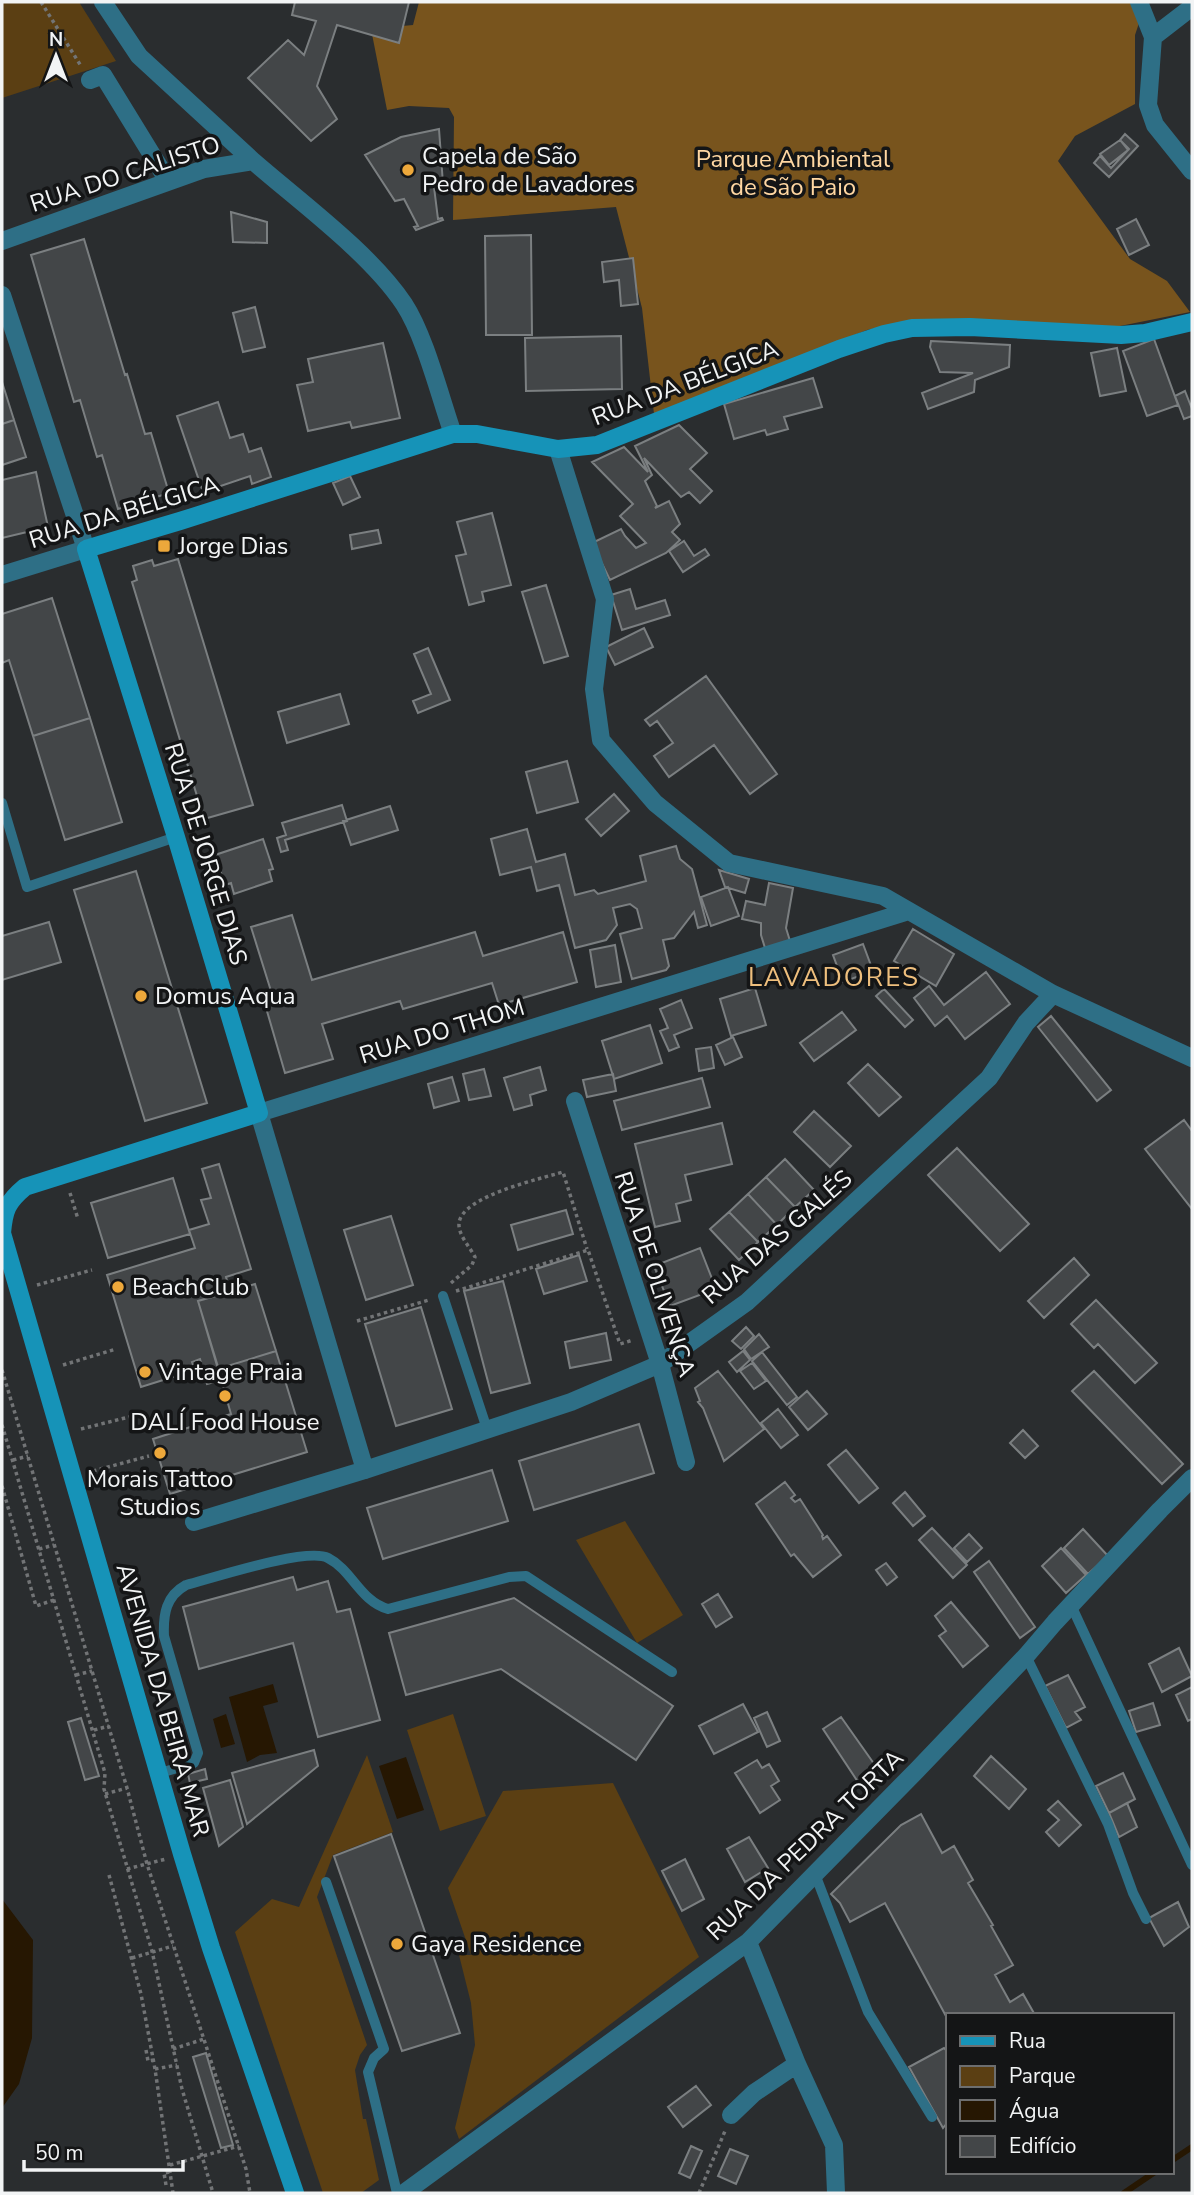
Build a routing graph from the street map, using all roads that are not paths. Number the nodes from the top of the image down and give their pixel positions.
1 (103, 2) edge
2 (1139, 2) edge
3 (1192, 7) edge
4 (1153, 37) junction
5 (90, 80) road end
6 (253, 161) junction
7 (1192, 170) edge
8 (168, 181) junction
9 (2, 241) edge
10 (2, 295) edge
11 (1192, 322) edge
12 (453, 434) junction
13 (558, 449) junction
14 (86, 549) junction
15 (2, 575) edge
16 (2, 803) edge
17 (176, 837) junction
18 (909, 911) junction
19 (1053, 993) junction
20 (1192, 1058) edge
21 (575, 1101) dead end
22 (259, 1113) junction
23 (3, 1216) edge
24 (443, 1296) road end
25 (660, 1364) junction
26 (487, 1429) junction
27 (686, 1462) dead end
28 (365, 1470) junction
29 (1192, 1478) edge
30 (194, 1522) dead end
31 (1071, 1605) junction
32 (1026, 1656) junction
33 (672, 1672) dead end
34 (160, 1773) junction
35 (1192, 1865) edge
36 (815, 1874) junction
37 (326, 1882) dead end
38 (1146, 1919) dead end
39 (748, 1942) junction
40 (797, 2064) junction
41 (731, 2115) road end
42 (932, 2117) dead end
43 (295, 2193) edge
44 (397, 2193) edge
45 (404, 2193) edge
46 (836, 2193) edge

1 - 6 street
2 - 4 street
3 - 4 street
4 - 7 street
5 - 8 street
6 - 8 street, RUA DO CALISTO
6 - 12 street, RUA DO CALISTO
8 - 9 street, RUA DO CALISTO
10 - 14 street, RUA DE JORGE DIAS
11 - 13 main road, RUA DA BÉLGICA
12 - 13 main road, RUA DA BÉLGICA
12 - 14 main road, RUA DA BÉLGICA
13 - 18 street
14 - 15 street, RUA DA BÉLGICA
14 - 17 main road, RUA DE JORGE DIAS
16 - 17 lane
17 - 22 main road, RUA DE JORGE DIAS
18 - 19 street
18 - 22 street, RUA DO THOM
19 - 20 street
19 - 25 street, RUA DAS GALÉS
21 - 25 street, RUA DE OLIVENÇA
22 - 23 main road, RUA DO THOM
22 - 28 street, RUA DE JORGE DIAS
23 - 34 main road, AVENIDA DA BEIRA MAR
24 - 26 lane
25 - 26 street, RUA DAS GALÉS
25 - 27 street, RUA DE OLIVENÇA
26 - 28 street, RUA DAS GALÉS
28 - 30 street, RUA DAS GALÉS
29 - 31 street, RUA DA PEDRA TORTA
31 - 32 street, RUA DA PEDRA TORTA
31 - 35 lane
32 - 36 street, RUA DA PEDRA TORTA
32 - 38 lane
33 - 34 lane
34 - 43 main road, AVENIDA DA BEIRA MAR
36 - 39 street, RUA DA PEDRA TORTA
36 - 42 lane
37 - 44 lane
39 - 40 street
39 - 45 street, RUA DA PEDRA TORTA
40 - 41 street
40 - 46 street

